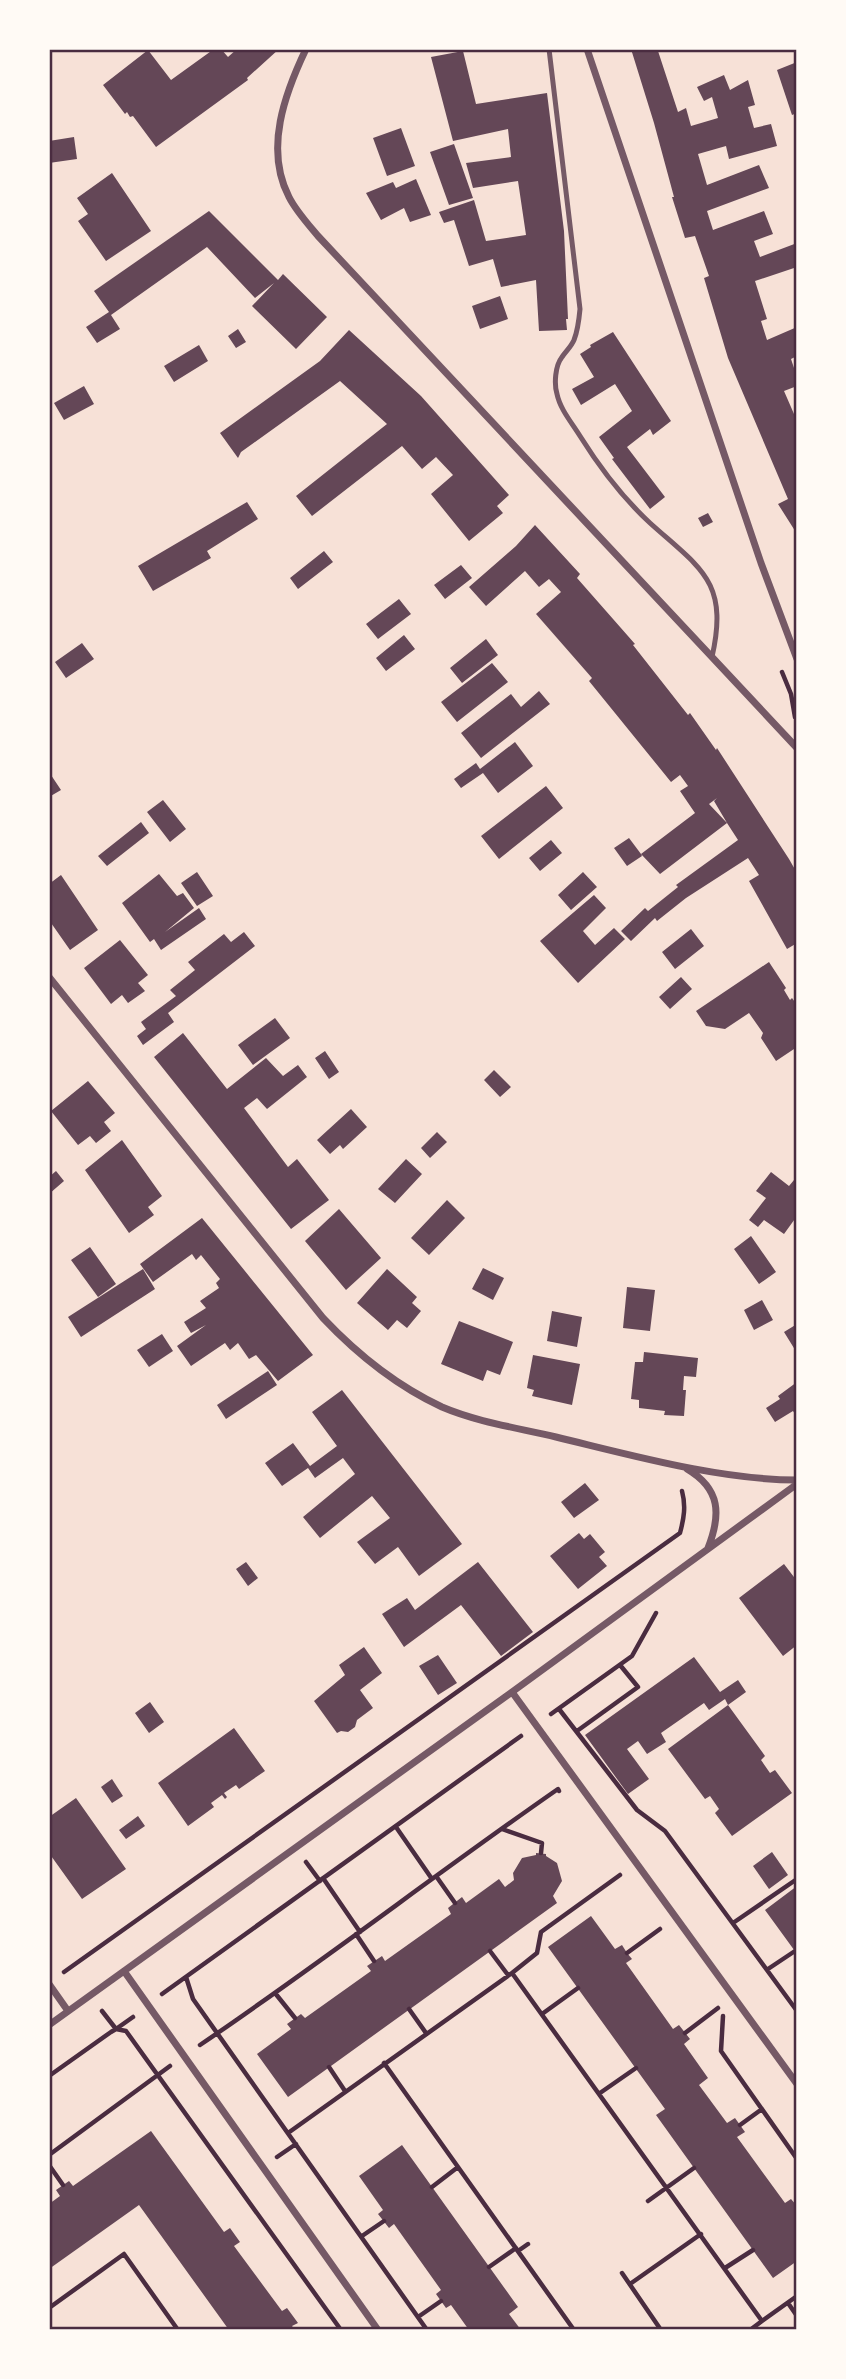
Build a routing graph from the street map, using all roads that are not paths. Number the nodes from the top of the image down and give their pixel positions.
1 (306, 49) edge
2 (549, 49) edge
3 (587, 49) edge
4 (712, 657) junction
5 (797, 659) edge
6 (797, 748) edge
7 (49, 977) edge
8 (683, 1466) junction
9 (797, 1482) edge
10 (707, 1550) junction
11 (512, 1692) junction
12 (124, 1971) junction
13 (49, 1984) edge
14 (68, 2011) junction
15 (49, 2025) edge
16 (797, 2084) edge
17 (378, 2330) edge

1 - 4 street
2 - 4 lane
3 - 5 street
4 - 6 street
7 - 8 street
8 - 9 street
8 - 10 street
9 - 10 street
10 - 11 street
11 - 12 street
11 - 16 street
12 - 14 street
12 - 17 street
13 - 14 street
14 - 15 street

